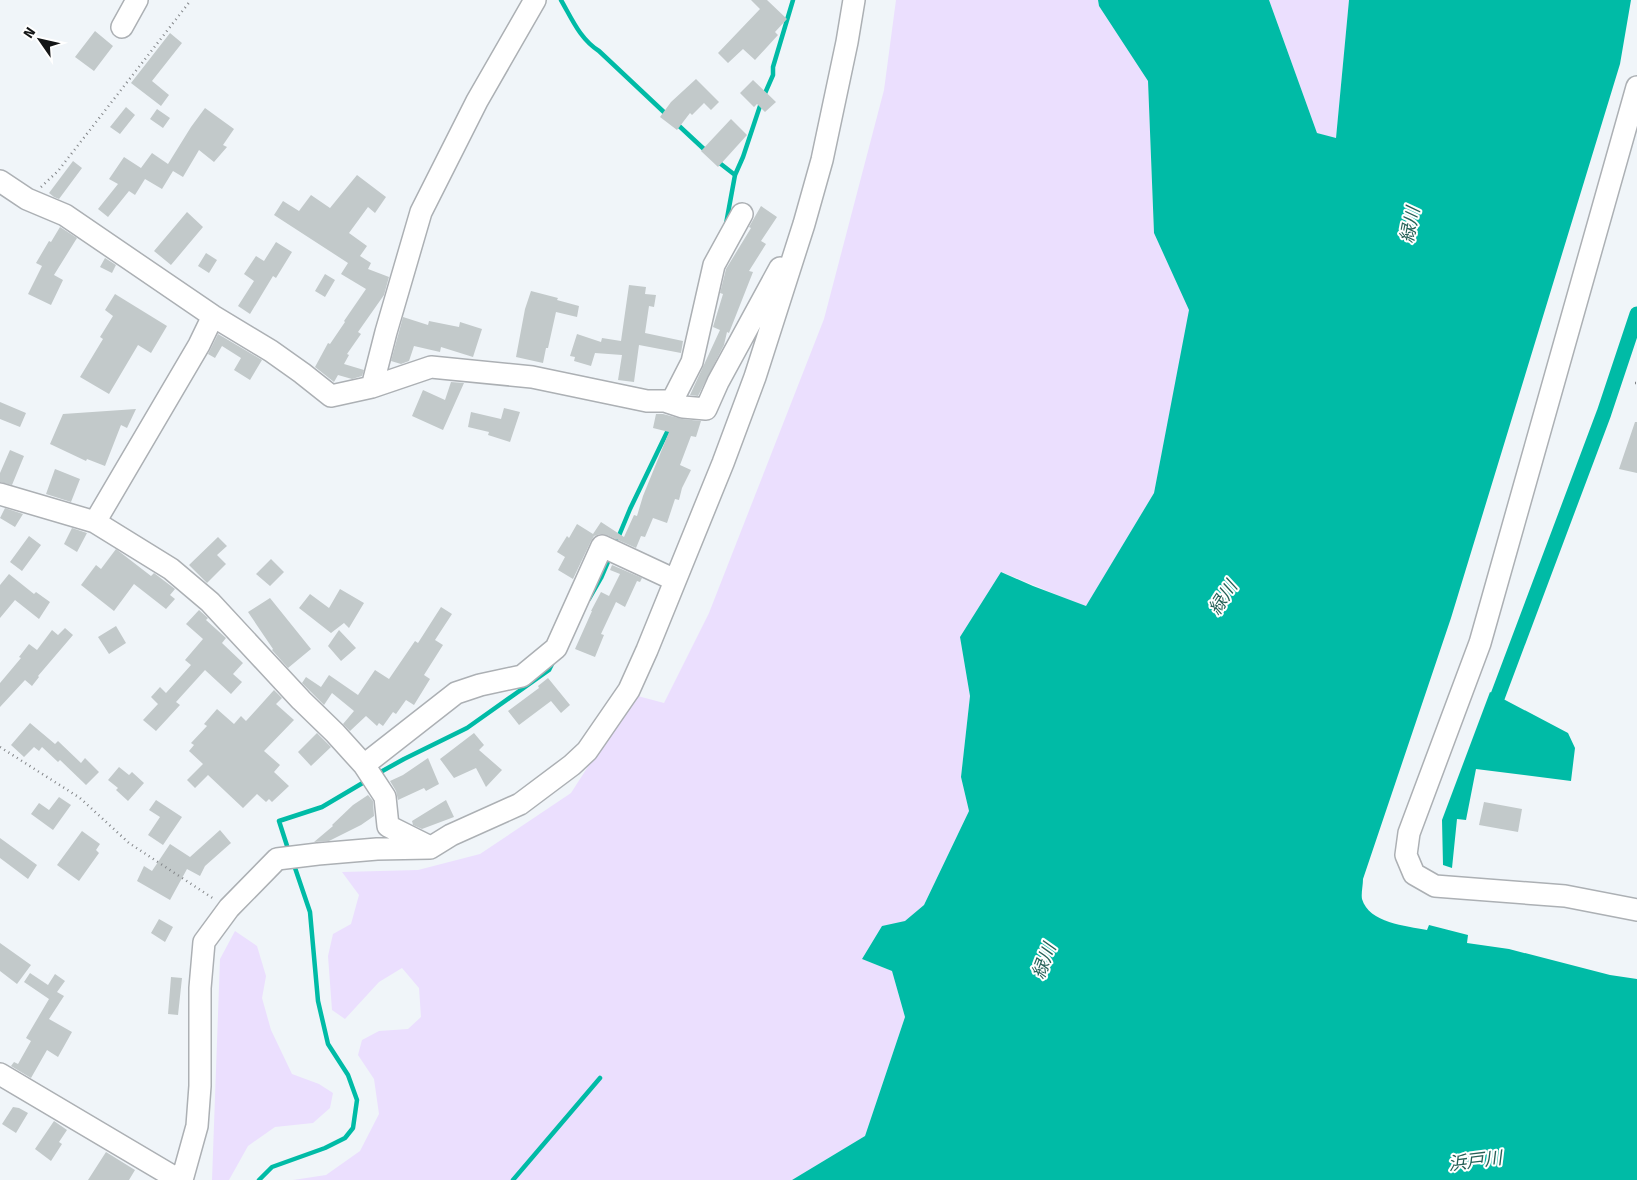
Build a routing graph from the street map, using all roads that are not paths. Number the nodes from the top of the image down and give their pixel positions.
1 (137, 0) edge
2 (535, 0) edge
3 (854, 0) edge
4 (122, 27) dead end
5 (1637, 87) edge
6 (0, 181) edge
7 (742, 214) dead end
8 (804, 224) junction
9 (213, 316) junction
10 (372, 387) junction
11 (671, 403) junction
12 (0, 494) edge
13 (95, 522) junction
14 (675, 580) junction
15 (364, 765) junction
16 (430, 848) junction
17 (1637, 910) edge
18 (0, 1074) edge
19 (180, 1180) edge

1 - 4 street
2 - 10 street
3 - 8 street
5 - 17 street
6 - 9 street
7 - 11 street
8 - 11 street
8 - 14 street
9 - 10 street
9 - 13 street
10 - 11 street
12 - 13 street
13 - 15 street
14 - 15 street
14 - 16 street
15 - 16 street
16 - 19 street
18 - 19 street

